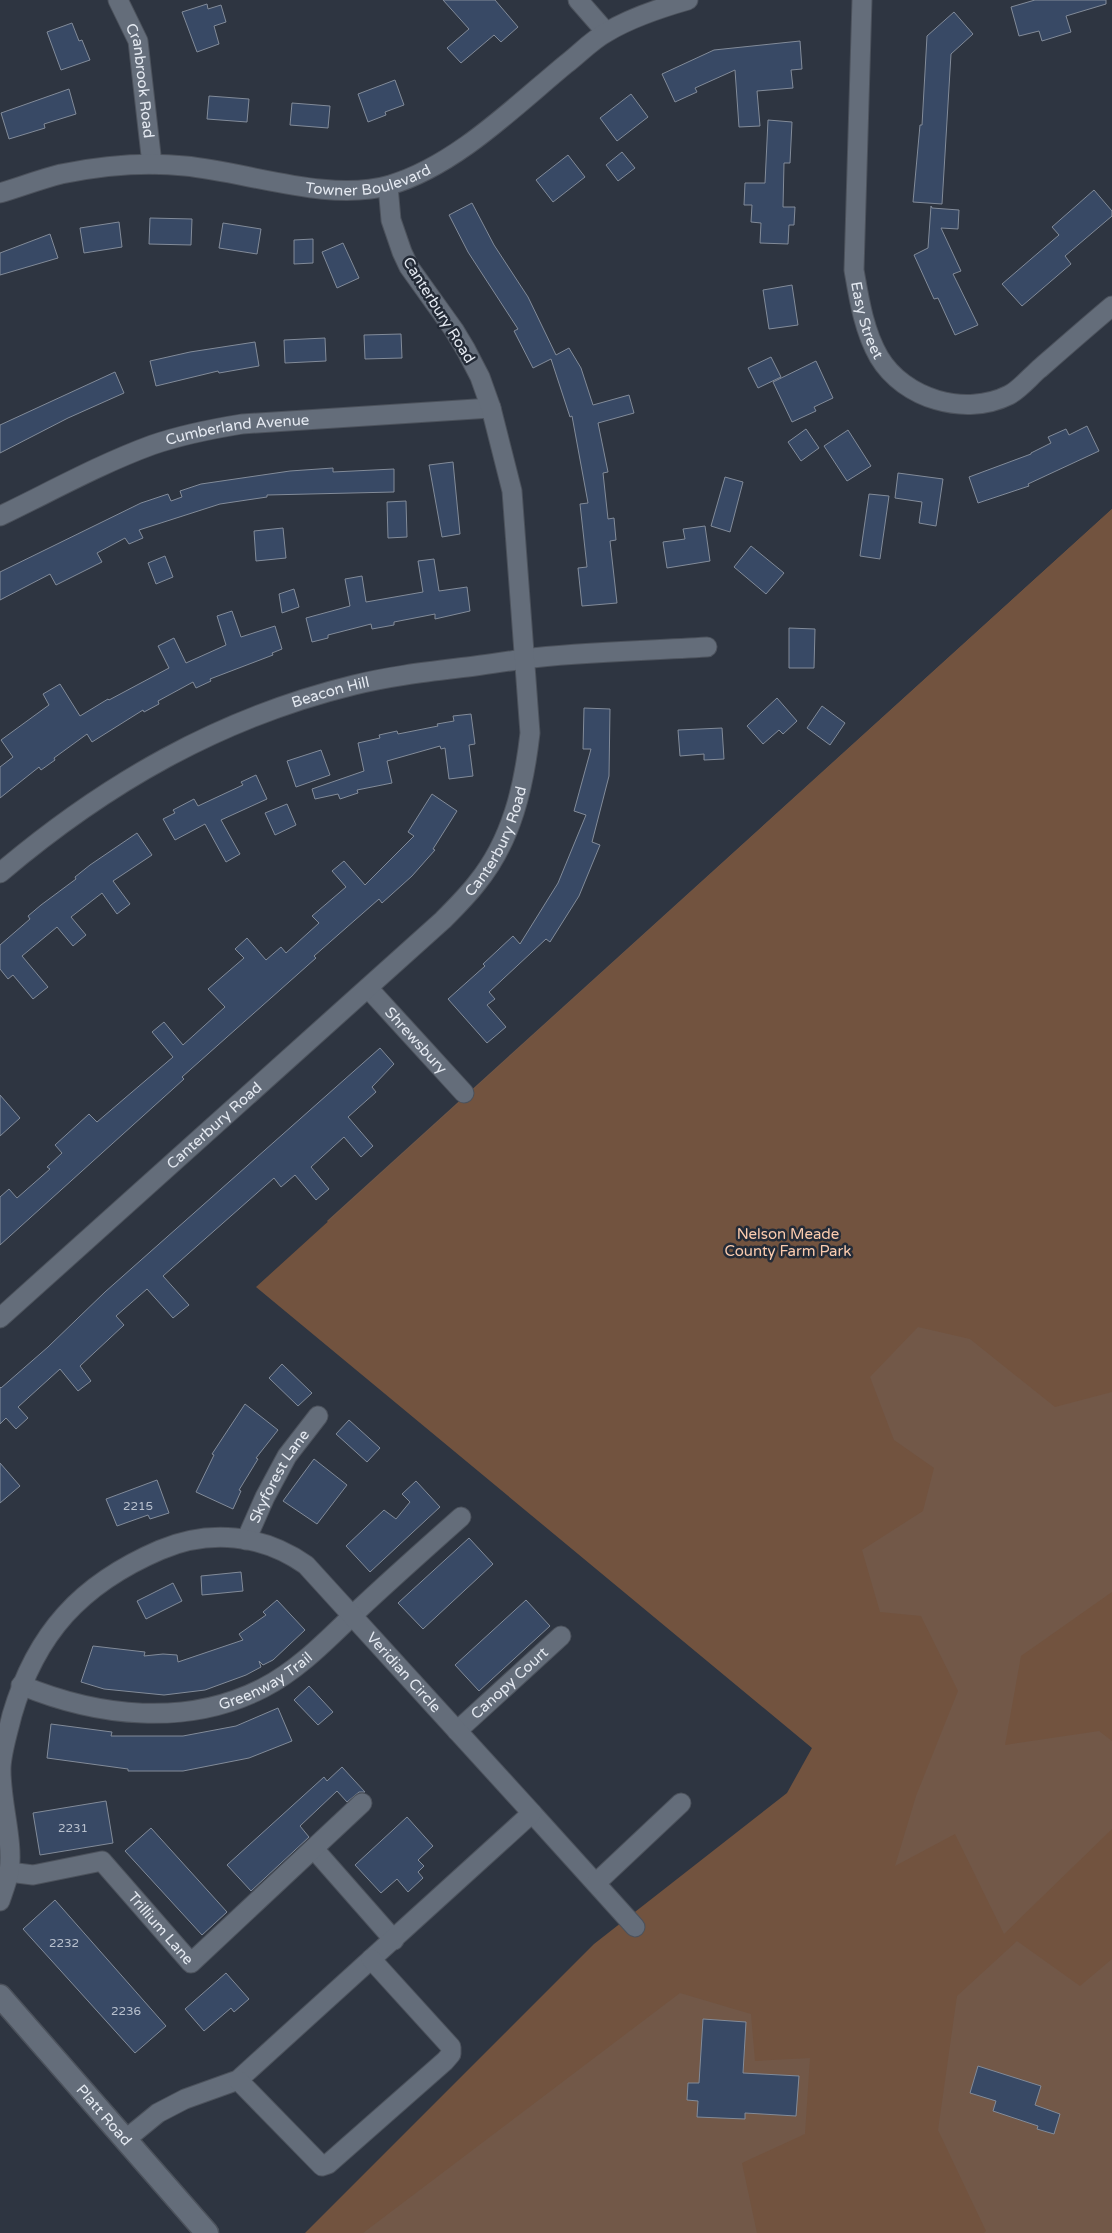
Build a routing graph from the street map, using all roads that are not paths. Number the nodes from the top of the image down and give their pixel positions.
1 (118, 0) edge
2 (578, 0) edge
3 (688, 0) edge
4 (862, 0) edge
5 (606, 32) junction
6 (152, 164) junction
7 (388, 186) junction
8 (0, 193) edge
9 (1112, 306) edge
10 (491, 408) junction
11 (0, 516) edge
12 (707, 647) dead end
13 (525, 659) junction
14 (0, 873) edge
15 (368, 988) junction
16 (464, 1093) dead end
17 (0, 1318) edge
18 (318, 1416) dead end
19 (461, 1517) dead end
20 (246, 1540) junction
21 (354, 1615) junction
22 (561, 1636) dead end
23 (21, 1685) junction
24 (457, 1731) junction
25 (681, 1803) dead end
26 (362, 1804) dead end
27 (532, 1814) junction
28 (314, 1849) junction
29 (9, 1872) junction
30 (596, 1883) junction
31 (0, 1901) edge
32 (635, 1927) dead end
33 (394, 1940) junction
34 (372, 1959) junction
35 (0, 1996) edge
36 (238, 2080) junction
37 (125, 2140) junction
38 (207, 2233) edge

1 - 6 street, Cranbrook Road
2 - 5 street
3 - 5 street, Towner Boulevard
4 - 9 street, Easy Street
5 - 7 street, Towner Boulevard
6 - 7 street, Towner Boulevard
6 - 8 street, Towner Boulevard
7 - 10 street, Canterbury Road
10 - 11 street, Cumberland Avenue
10 - 13 street, Canterbury Road
12 - 13 street, Beacon Hill
13 - 14 street, Beacon Hill
13 - 15 street, Canterbury Road
15 - 16 street, Shrewsbury
15 - 17 street, Canterbury Road
18 - 20 street, Skyforest Lane
19 - 21 street, Greenway Trail
20 - 21 street, Veridian Circle
20 - 23 street, Veridian Circle
21 - 23 street, Greenway Trail
21 - 24 street, Veridian Circle
22 - 24 street, Canopy Court
23 - 29 street, Veridian Circle
24 - 27 street, Veridian Circle
25 - 30 street
26 - 28 street, Trillium Lane
27 - 30 street, Veridian Circle
27 - 33 street
28 - 29 street, Trillium Lane
28 - 33 street
29 - 31 street, Veridian Circle
30 - 32 street, Veridian Circle
33 - 34 street
34 - 36 street
34 - 36 street
35 - 37 street, Platt Road
36 - 37 street
37 - 38 street, Platt Road

